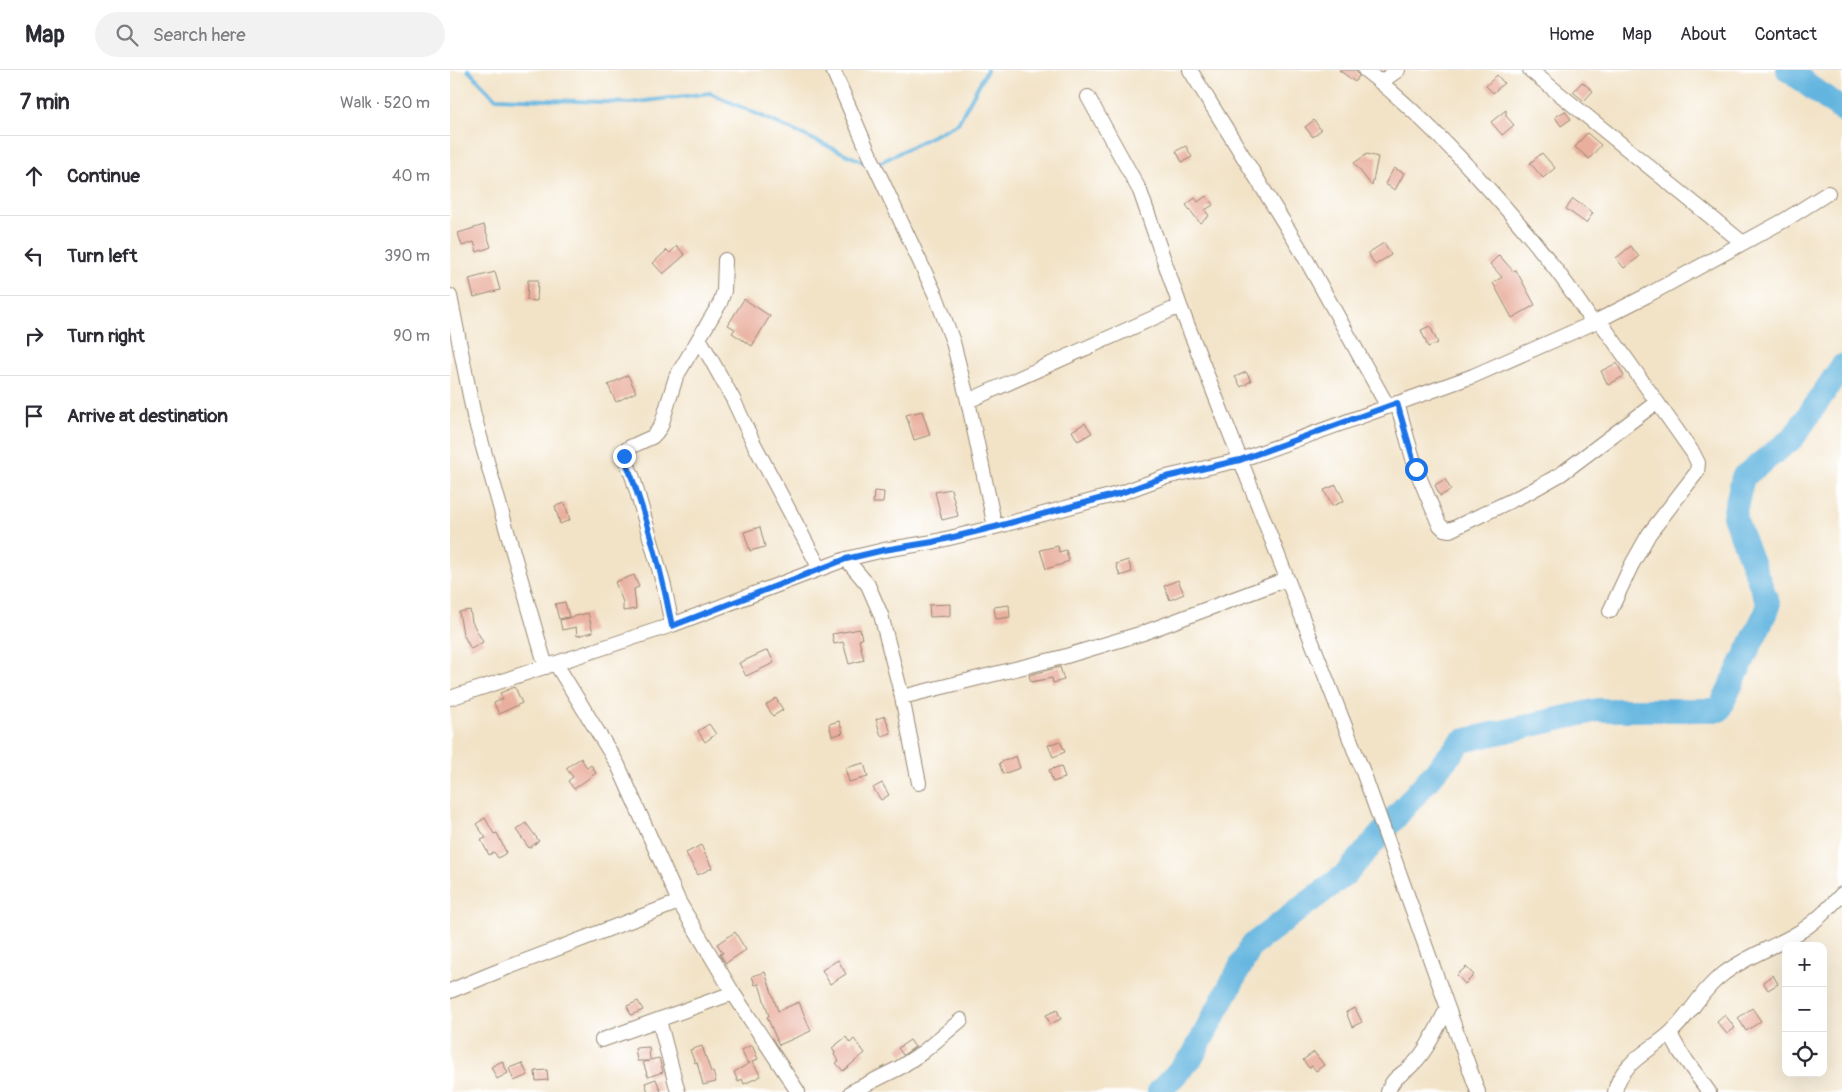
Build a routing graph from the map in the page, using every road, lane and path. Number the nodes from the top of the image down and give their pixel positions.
1 (833, 70) edge
2 (1190, 70) edge
3 (1365, 70) edge
4 (1398, 70) edge
5 (1530, 70) edge
6 (1381, 82) junction
7 (1088, 98) dead end
8 (1828, 193) dead end
9 (1743, 243) junction
10 (725, 260) dead end
11 (450, 296) edge
12 (1180, 306) junction
13 (1596, 321) junction
14 (699, 338) junction
15 (968, 401) junction
16 (1657, 402) junction
17 (1392, 405) junction
18 (1240, 460) junction
19 (995, 527) junction
20 (846, 559) junction
21 (820, 569) junction
22 (1287, 579) junction
23 (1610, 611) dead end
24 (672, 626) junction
25 (551, 665) junction
26 (902, 697) junction
27 (450, 698) edge
28 (919, 783) dead end
29 (1842, 894) edge
30 (679, 902) junction
31 (450, 991) edge
32 (733, 992) junction
33 (1447, 1008) junction
34 (660, 1020) junction
35 (961, 1020) dead end
36 (1670, 1034) junction
37 (602, 1040) dead end
38 (678, 1092) edge
39 (798, 1092) edge
40 (851, 1092) edge
41 (1388, 1092) edge
42 (1478, 1092) edge
43 (1615, 1092) edge
44 (1709, 1092) edge

1 - 15 street
2 - 17 street
3 - 6 street
4 - 6 street
5 - 9 street
6 - 13 street
7 - 12 street
8 - 9 street
9 - 13 street
10 - 14 street
11 - 25 street
12 - 15 street
12 - 18 street
13 - 16 street
13 - 17 street
14 - 21 street
14 - 24 street
15 - 19 street
16 - 17 street
16 - 23 street
17 - 18 street
18 - 19 street
18 - 22 street
19 - 20 street
20 - 21 street
20 - 26 street
21 - 24 street
22 - 26 street
22 - 33 street
24 - 25 street
25 - 27 street
25 - 30 street
26 - 28 street
29 - 36 street
30 - 31 street
30 - 32 street
32 - 34 street
32 - 39 street
33 - 41 street
33 - 42 street
34 - 37 street
34 - 38 street
35 - 40 street
36 - 43 street
36 - 44 street

